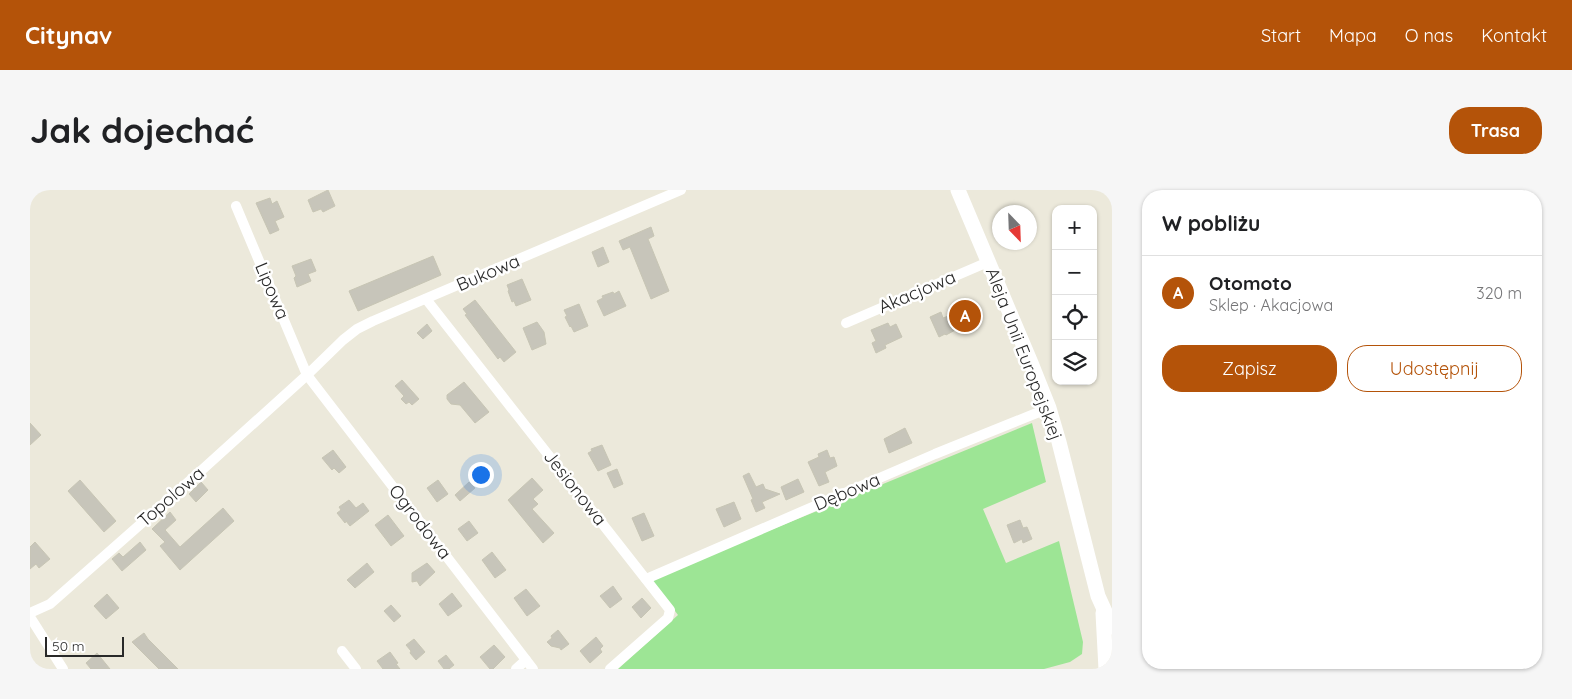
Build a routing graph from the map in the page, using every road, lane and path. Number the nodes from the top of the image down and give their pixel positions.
1 (681, 190) edge
2 (958, 190) edge
3 (236, 206) dead end
4 (988, 262) junction
5 (426, 299) junction
6 (846, 323) dead end
7 (307, 375) junction
8 (1049, 408) junction
9 (646, 579) junction
10 (1103, 609) junction
11 (30, 613) edge
12 (30, 617) edge
13 (1112, 627) edge
14 (342, 652) dead end
15 (526, 660) junction
16 (1112, 666) edge
17 (63, 669) edge
18 (356, 669) edge
19 (516, 669) edge
20 (533, 669) edge
21 (610, 669) edge
22 (1107, 669) edge

1 - 5 street, Bukowa
2 - 4 main road, Aleja Unii Europejskiej
3 - 7 street, Lipowa
4 - 6 street, Akacjowa
4 - 8 main road, Aleja Unii Europejskiej
5 - 7 street, Bukowa
5 - 9 street, Jesionowa
7 - 11 street, Topolowa
7 - 15 street, Ogrodowa
8 - 9 street, Dębowa
8 - 10 main road, Aleja Unii Europejskiej
9 - 21 street, Jesionowa
10 - 13 main road, Aleja Unii Europejskiej
10 - 22 main road, Aleja Unii Europejskiej
12 - 17 street
14 - 18 street
15 - 19 street
15 - 20 street, Ogrodowa
16 - 22 main road, Aleja Unii Europejskiej

